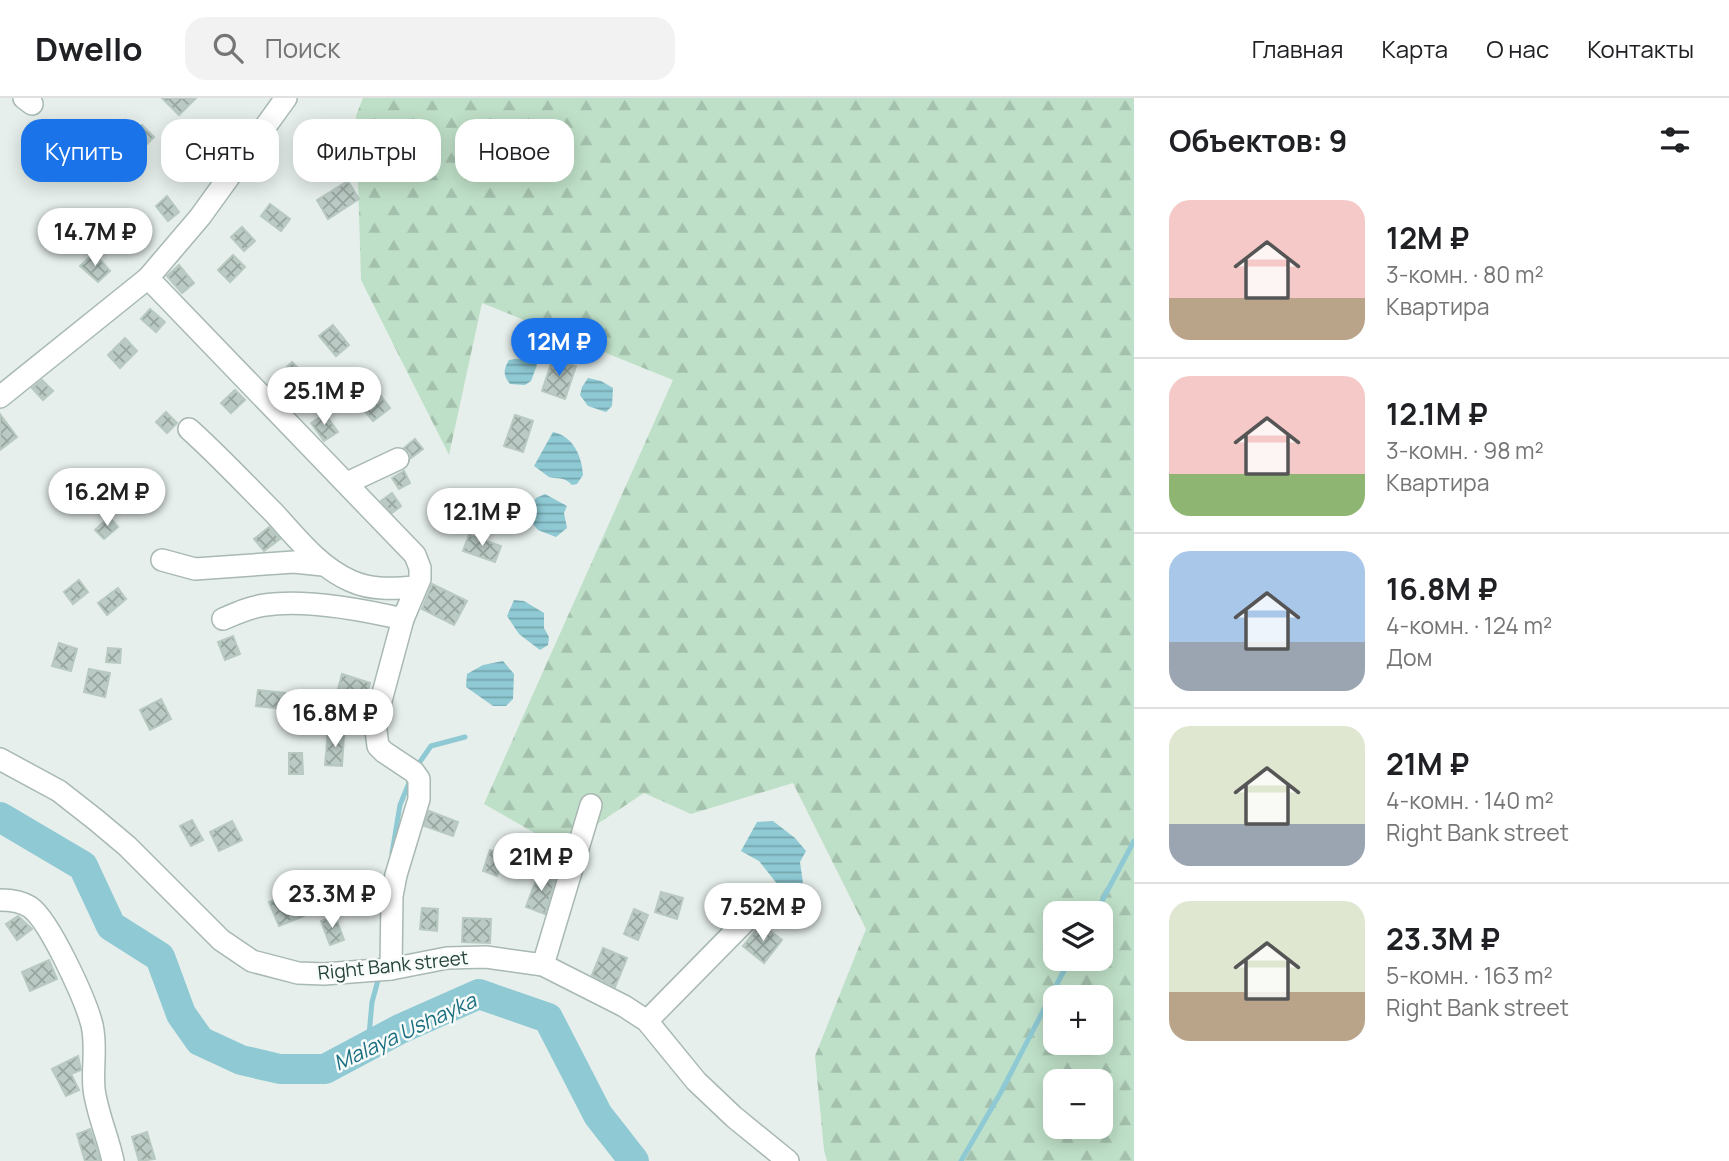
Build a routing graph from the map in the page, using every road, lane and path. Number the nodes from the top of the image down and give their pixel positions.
1 (286, 98) edge
2 (148, 278) junction
3 (0, 397) edge
4 (189, 429) dead end
5 (398, 459) dead end
6 (347, 483) junction
7 (162, 560) dead end
8 (323, 565) junction
9 (415, 587) junction
10 (223, 619) dead end
11 (403, 619) junction
12 (0, 759) edge
13 (591, 805) dead end
14 (0, 900) edge
15 (766, 900) dead end
16 (543, 965) junction
17 (391, 969) junction
18 (647, 1021) junction
19 (113, 1161) edge
20 (788, 1161) edge

1 - 2 street
2 - 3 street
2 - 6 street
4 - 8 street
5 - 6 street
6 - 9 street
7 - 8 street
8 - 9 street
9 - 11 street
10 - 11 street
11 - 17 street
12 - 17 street, Right Bank street
13 - 16 street
14 - 19 street
15 - 18 street
16 - 17 street, Right Bank street
16 - 18 street, Right Bank street
18 - 20 street, Right Bank street

